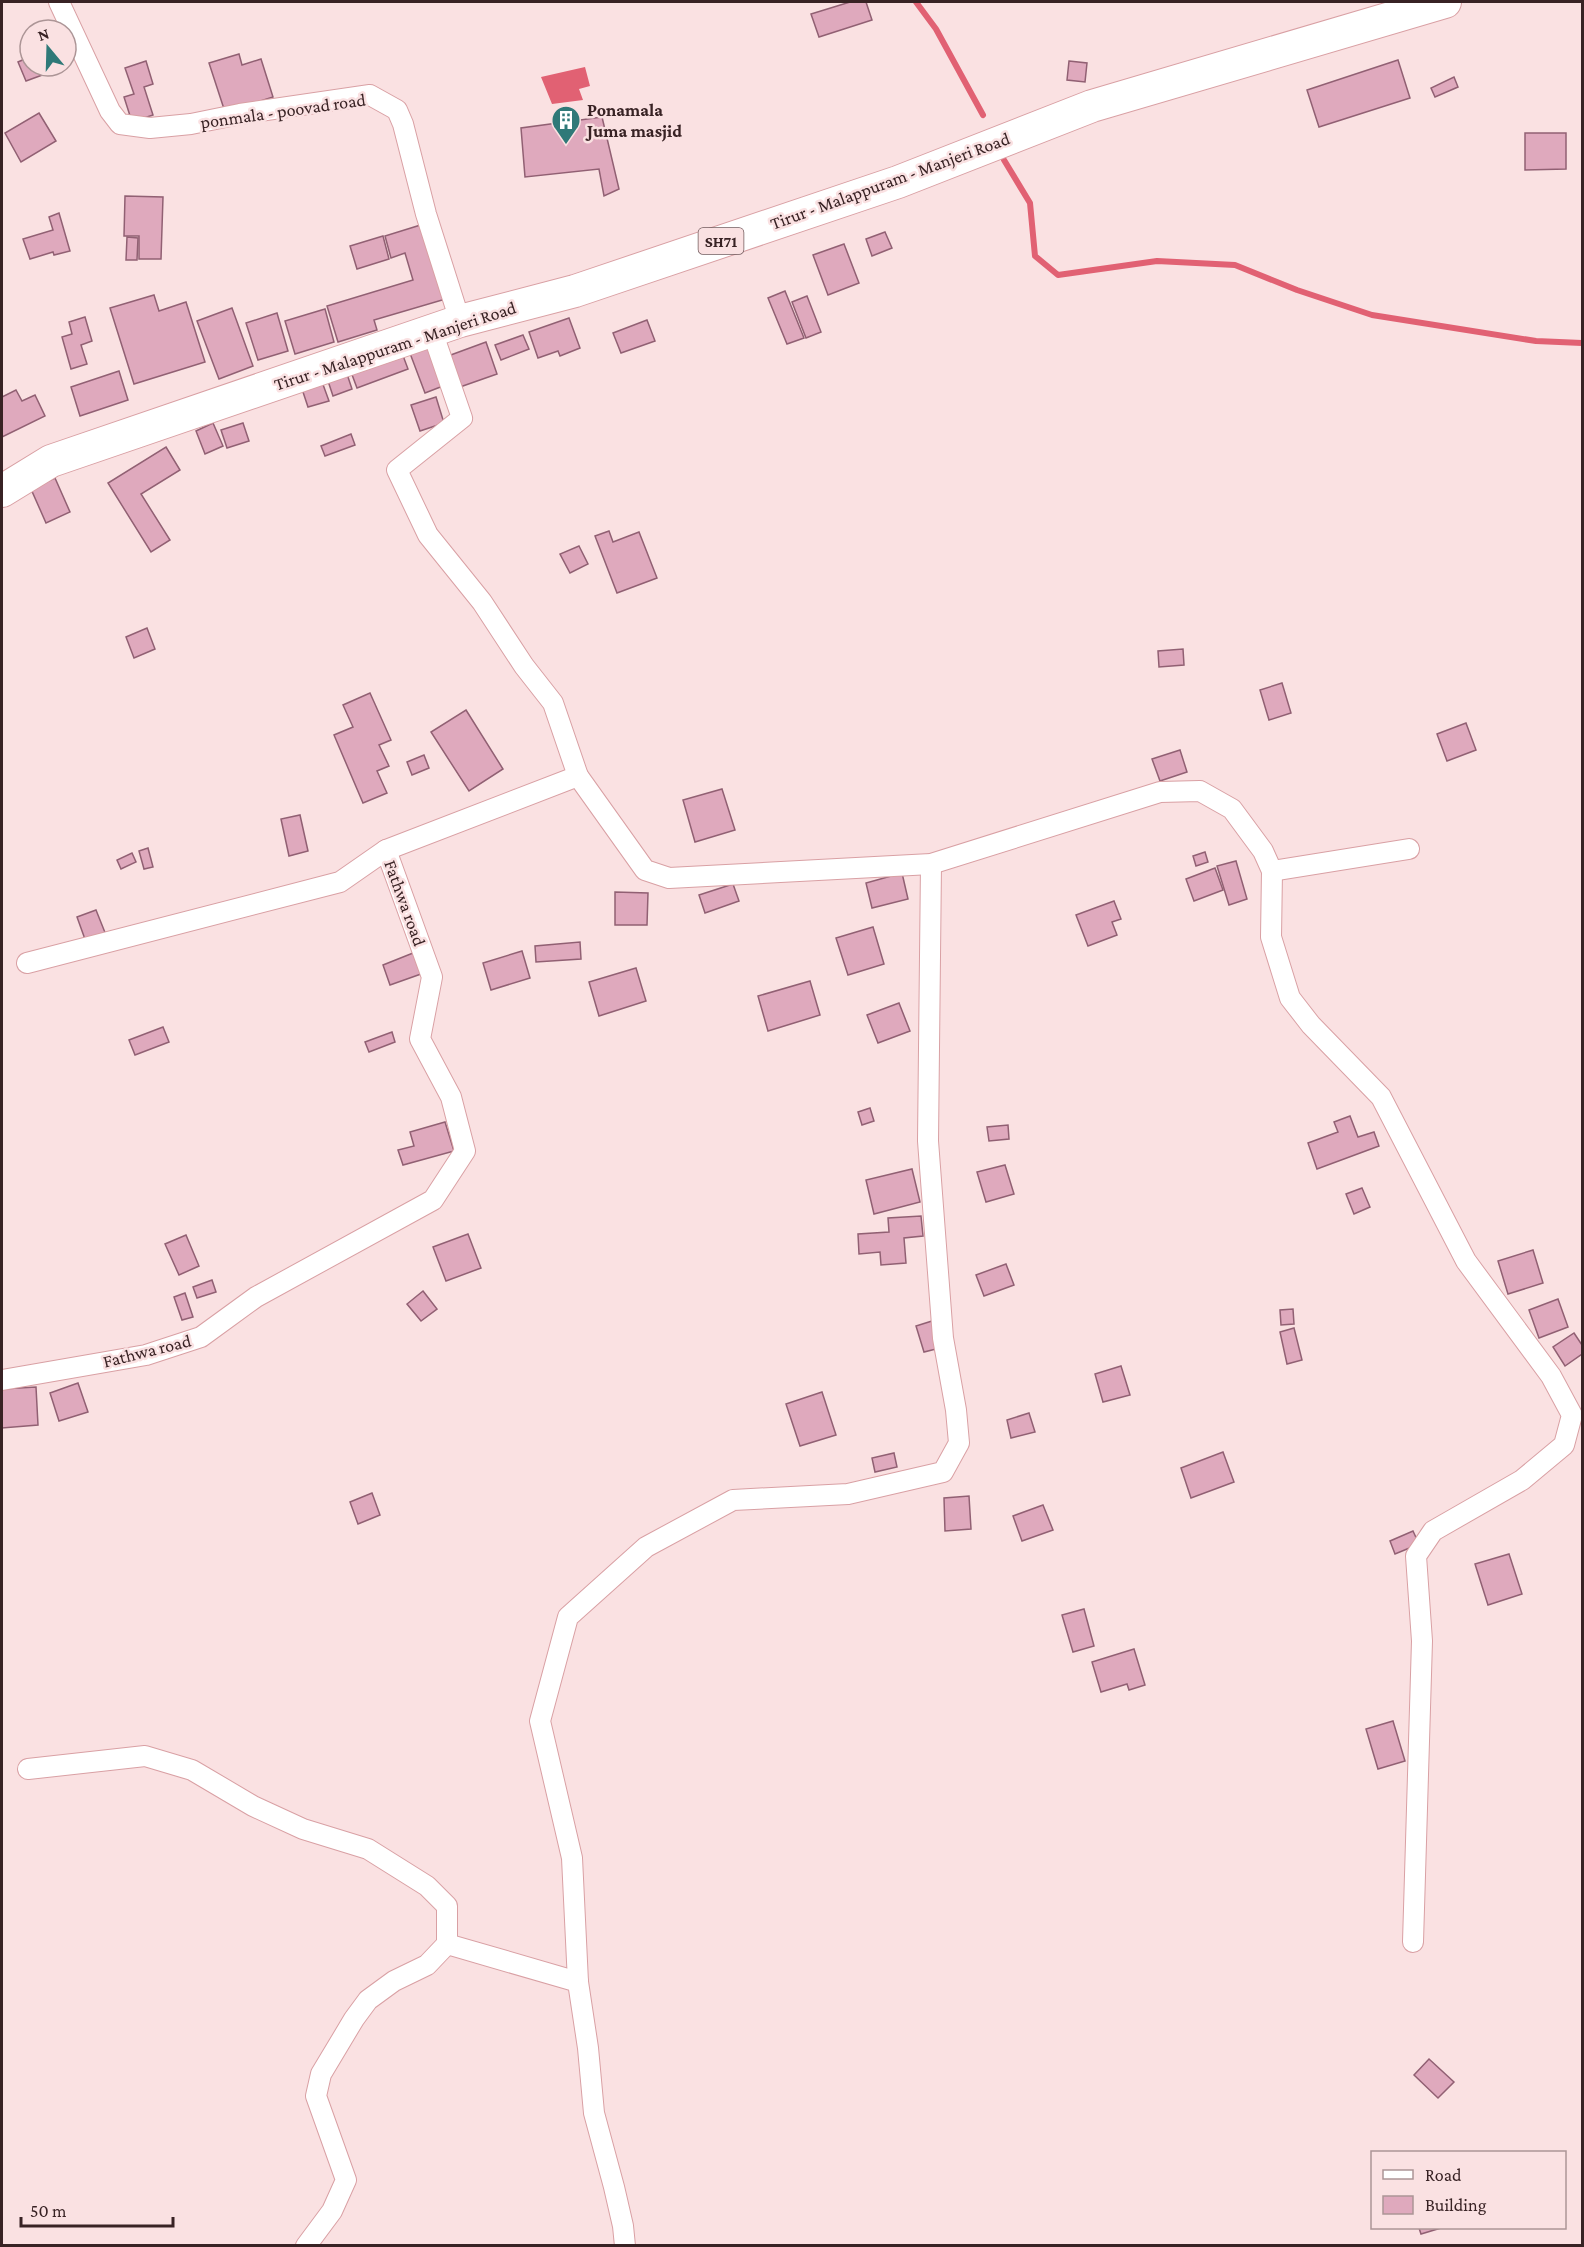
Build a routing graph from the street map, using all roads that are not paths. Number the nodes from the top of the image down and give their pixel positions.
1 (59, 2) edge
2 (1445, 2) edge
3 (446, 326) junction
4 (2, 491) edge
5 (578, 776) junction
6 (1409, 849) dead end
7 (386, 850) junction
8 (931, 864) junction
9 (1272, 871) junction
10 (27, 963) dead end
11 (2, 1380) edge
12 (28, 1769) dead end
13 (1413, 1942) dead end
14 (447, 1944) junction
15 (578, 1982) junction
16 (306, 2246) edge
17 (625, 2246) edge

1 - 3 street, ponmala - poovad road
2 - 3 main road, Tirur - Malappuram - Manjeri Road / SH71
3 - 4 main road, Tirur - Malappuram - Manjeri Road / SH71
3 - 5 street
5 - 7 street, Fathwa road
5 - 8 street
6 - 9 street
7 - 10 street
7 - 11 street, Fathwa road
8 - 9 street
8 - 15 street
9 - 13 street
12 - 14 street
14 - 15 street
14 - 16 street
15 - 17 street

